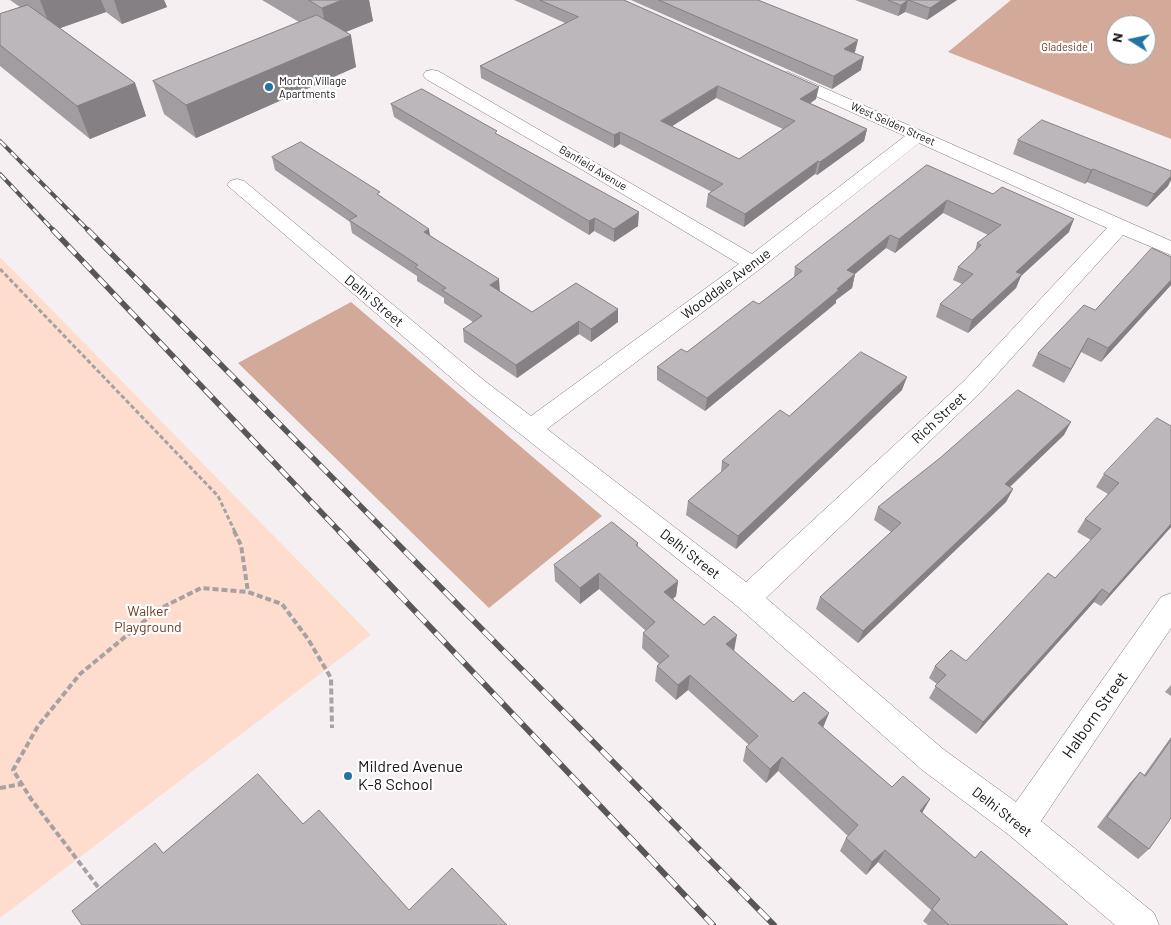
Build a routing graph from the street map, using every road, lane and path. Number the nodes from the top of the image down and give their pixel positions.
1 (768, 68) edge
2 (432, 75) dead end
3 (918, 135) junction
4 (236, 185) dead end
5 (1120, 226) junction
6 (1171, 249) edge
7 (753, 264) junction
8 (0, 269) edge
9 (530, 429) junction
10 (248, 592) junction
11 (747, 598) junction
12 (1171, 605) edge
13 (332, 728) dead end
14 (22, 784) junction
15 (0, 788) edge
16 (1020, 824) junction
17 (98, 888) edge
18 (1142, 925) edge

1 - 3 street, West Selden Street
2 - 7 street, Banfield Avenue
3 - 5 street, West Selden Street
3 - 7 street, Wooddale Avenue
4 - 9 street, Delhi Street
5 - 6 street, West Selden Street
5 - 11 street, Rich Street
7 - 9 street, Wooddale Avenue
8 - 10 path
9 - 11 street, Delhi Street
10 - 13 path
10 - 14 path
11 - 16 street, Delhi Street
12 - 16 street, Halborn Street
14 - 15 path
14 - 17 path
16 - 18 street, Delhi Street

